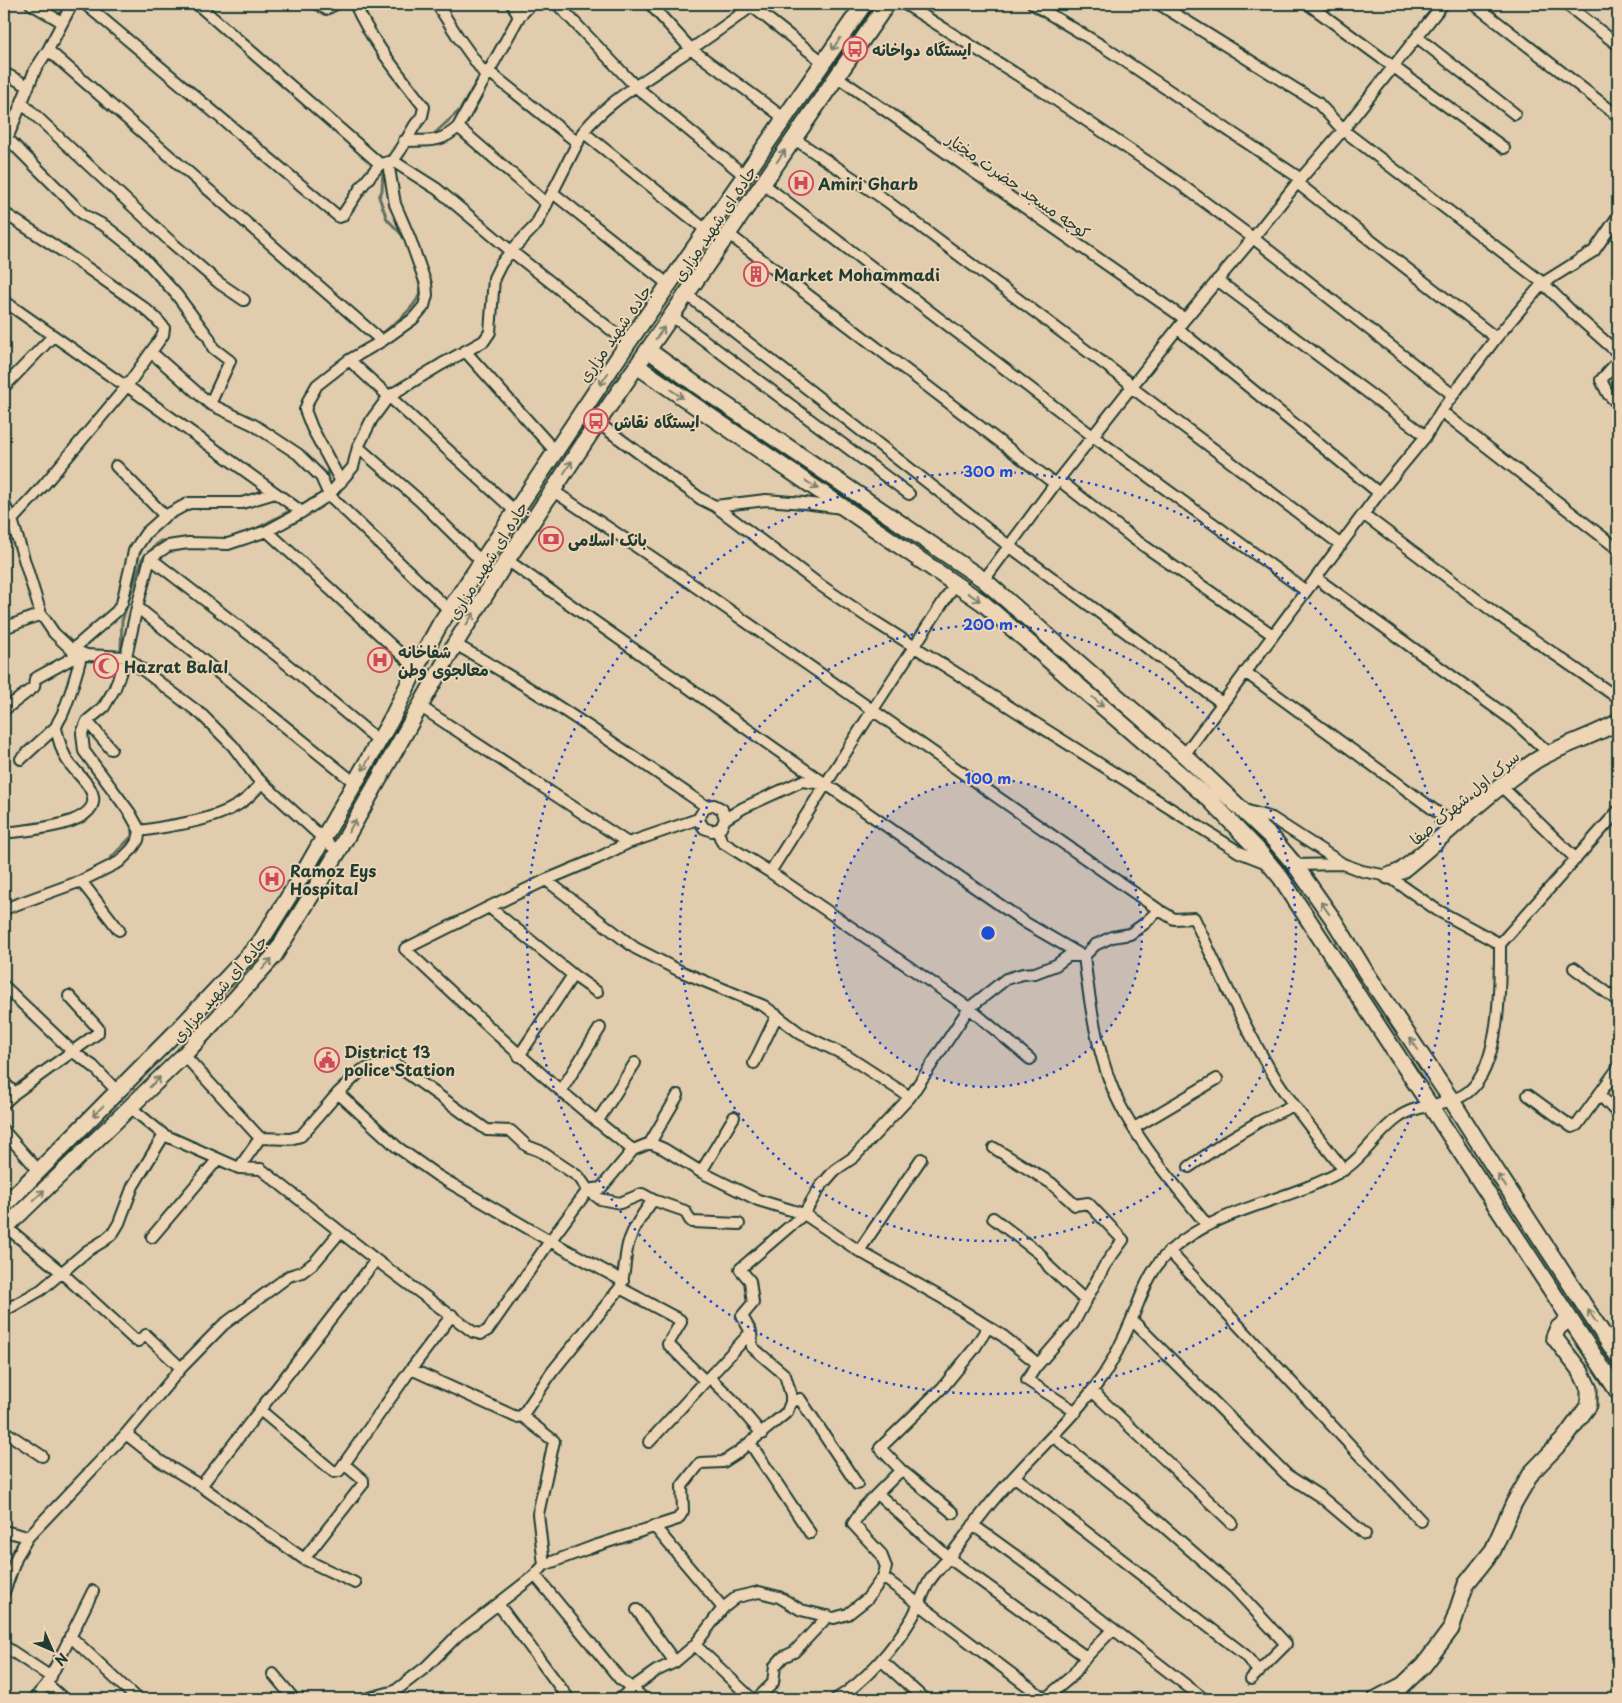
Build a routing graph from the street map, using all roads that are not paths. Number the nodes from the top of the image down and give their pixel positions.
1 (31, 4) edge
2 (72, 4) edge
3 (85, 4) edge
4 (197, 4) edge
5 (317, 4) edge
6 (336, 4) edge
7 (355, 4) edge
8 (437, 4) edge
9 (512, 4) edge
10 (530, 4) edge
11 (557, 4) edge
12 (650, 4) edge
13 (753, 4) edge
14 (864, 4) edge
15 (887, 4) edge
16 (904, 4) edge
17 (1033, 4) edge
18 (1159, 4) edge
19 (1308, 4) edge
20 (1443, 4) edge
21 (1474, 4) edge
22 (1566, 4) edge
23 (519, 17) junction
24 (62, 22) junction
25 (1417, 37) junction
26 (1618, 45) edge
27 (48, 50) junction
28 (691, 50) junction
29 (823, 62) junction
30 (1393, 66) junction
31 (4, 73) edge
32 (487, 74) junction
33 (836, 76) junction
34 (28, 86) junction
35 (636, 87) junction
36 (22, 103) junction
37 (1515, 114) dead end
38 (1618, 116) edge
39 (784, 118) junction
40 (458, 127) junction
41 (1343, 130) junction
42 (583, 132) junction
43 (793, 138) junction
44 (404, 141) junction
45 (5, 142) edge
46 (578, 143) junction
47 (1504, 148) dead end
48 (387, 162) junction
49 (744, 175) junction
50 (1299, 181) junction
51 (762, 183) junction
52 (553, 193) junction
53 (548, 204) junction
54 (4, 213) edge
55 (1616, 223) edge
56 (706, 230) junction
57 (727, 233) junction
58 (1253, 238) junction
59 (510, 251) junction
60 (1217, 280) junction
61 (1543, 283) junction
62 (669, 284) junction
63 (686, 294) junction
64 (4, 300) edge
65 (244, 300) dead end
66 (672, 316) junction
67 (1185, 319) junction
68 (1178, 329) junction
69 (53, 336) junction
70 (1496, 338) junction
71 (382, 341) junction
72 (628, 343) junction
73 (648, 350) junction
74 (465, 351) junction
75 (150, 352) junction
76 (1618, 353) edge
77 (349, 360) junction
78 (1618, 360) edge
79 (637, 366) junction
80 (127, 386) junction
81 (4, 387) edge
82 (1131, 387) junction
83 (1453, 395) junction
84 (389, 396) junction
85 (210, 404) junction
86 (1618, 404) edge
87 (582, 411) junction
88 (1441, 411) junction
89 (598, 422) junction
90 (1426, 436) junction
91 (1094, 438) junction
92 (358, 446) junction
93 (555, 451) junction
94 (116, 466) dead end
95 (341, 482) junction
96 (1057, 482) junction
97 (552, 490) junction
98 (275, 493) junction
99 (1379, 493) junction
100 (909, 494) dead end
101 (329, 495) junction
102 (4, 504) edge
103 (715, 506) junction
104 (848, 509) junction
105 (302, 512) junction
106 (516, 512) junction
107 (1364, 514) junction
108 (165, 516) junction
109 (12, 520) junction
110 (267, 531) junction
111 (1341, 545) junction
112 (1008, 546) junction
113 (1618, 549) edge
114 (150, 558) junction
115 (507, 560) junction
116 (482, 562) junction
117 (1316, 578) junction
118 (984, 580) junction
119 (956, 584) junction
120 (1306, 591) junction
121 (137, 607) junction
122 (449, 610) junction
123 (41, 614) junction
124 (4, 628) edge
125 (1273, 635) junction
126 (455, 644) junction
127 (914, 647) junction
128 (77, 652) junction
129 (126, 657) junction
130 (416, 668) junction
131 (1245, 672) junction
132 (406, 690) joint
133 (1618, 698) edge
134 (1222, 703) junction
135 (420, 707) junction
136 (4, 710) edge
137 (872, 711) junction
138 (87, 721) junction
139 (1618, 722) edge
140 (56, 727) junction
141 (379, 741) junction
142 (111, 749) dead end
143 (1549, 753) junction
144 (1184, 755) junction
145 (21, 759) dead end
146 (262, 782) junction
147 (355, 783) junction
148 (826, 784) junction
149 (1500, 786) junction
150 (707, 807) junction
151 (1243, 810) junction
152 (1618, 811) edge
153 (698, 819) junction
154 (726, 819) junction
155 (1456, 826) junction
156 (717, 830) junction
157 (140, 831) junction
158 (4, 833) edge
159 (323, 839) junction
160 (1273, 839) junction
161 (628, 843) junction
162 (1258, 850) junction
163 (338, 852) junction
164 (1576, 859) junction
165 (1268, 863) junction
166 (1342, 864) junction
167 (1295, 865) junction
168 (770, 872) junction
169 (1388, 876) junction
170 (546, 880) junction
171 (81, 881) junction
172 (4, 897) edge
173 (489, 907) junction
174 (6, 908) edge
175 (1159, 910) junction
176 (118, 930) dead end
177 (1500, 944) junction
178 (1084, 956) junction
179 (1574, 968) dead end
180 (572, 975) junction
181 (4, 986) edge
182 (597, 992) dead end
183 (69, 996) dead end
184 (1618, 1001) edge
185 (970, 1008) junction
186 (777, 1015) junction
187 (600, 1028) dead end
188 (73, 1052) junction
189 (184, 1055) junction
190 (519, 1056) junction
191 (1030, 1060) dead end
192 (635, 1062) dead end
193 (754, 1063) dead end
194 (1618, 1068) edge
195 (1217, 1079) dead end
196 (4, 1082) edge
197 (561, 1091) junction
198 (117, 1092) junction
199 (15, 1093) junction
200 (338, 1093) junction
201 (1599, 1094) junction
202 (678, 1095) dead end
203 (1528, 1096) dead end
204 (910, 1097) junction
205 (1452, 1101) junction
206 (4, 1103) edge
207 (1294, 1105) junction
208 (1429, 1105) junction
209 (130, 1107) junction
210 (1618, 1114) edge
211 (734, 1117) dead end
212 (597, 1122) junction
213 (1134, 1128) junction
214 (4, 1131) edge
215 (164, 1135) junction
216 (260, 1138) junction
217 (650, 1143) junction
218 (994, 1148) dead end
219 (633, 1150) junction
220 (921, 1159) dead end
221 (217, 1160) junction
222 (1189, 1167) dead end
223 (239, 1168) junction
224 (1344, 1170) junction
225 (39, 1171) junction
226 (701, 1172) junction
227 (588, 1190) junction
228 (653, 1200) junction
229 (4, 1206) edge
230 (804, 1214) junction
231 (993, 1218) dead end
232 (738, 1224) dead end
233 (1207, 1225) junction
234 (5, 1228) edge
235 (340, 1232) junction
236 (152, 1237) dead end
237 (550, 1242) junction
238 (859, 1251) junction
239 (1169, 1251) junction
240 (376, 1260) junction
241 (61, 1272) junction
242 (622, 1285) junction
243 (1086, 1301) junction
244 (4, 1311) edge
245 (452, 1315) junction
246 (1569, 1319) junction
247 (1132, 1320) junction
248 (988, 1328) junction
249 (751, 1332) junction
250 (1618, 1357) edge
251 (1038, 1364) junction
252 (181, 1368) junction
253 (411, 1369) junction
254 (707, 1379) junction
255 (1092, 1391) junction
256 (1618, 1392) edge
257 (791, 1402) junction
258 (260, 1410) junction
259 (1076, 1412) junction
260 (522, 1416) junction
261 (4, 1431) edge
262 (126, 1434) junction
263 (762, 1434) junction
264 (1053, 1436) junction
265 (649, 1442) dead end
266 (750, 1443) junction
267 (42, 1456) dead end
268 (344, 1464) junction
269 (901, 1470) junction
270 (1015, 1477) junction
271 (857, 1484) dead end
272 (201, 1486) junction
273 (878, 1494) junction
274 (953, 1513) dead end
275 (1421, 1521) dead end
276 (1232, 1523) dead end
277 (974, 1525) junction
278 (654, 1526) junction
279 (4, 1531) edge
280 (810, 1533) dead end
281 (1365, 1534) dead end
282 (28, 1537) junction
283 (949, 1558) junction
284 (304, 1559) junction
285 (544, 1565) junction
286 (534, 1575) junction
287 (883, 1577) junction
288 (354, 1583) dead end
289 (93, 1591) dead end
290 (4, 1592) edge
291 (919, 1603) junction
292 (498, 1604) junction
293 (723, 1608) junction
294 (637, 1610) dead end
295 (828, 1616) junction
296 (1113, 1629) junction
297 (70, 1636) junction
298 (694, 1645) junction
299 (4, 1646) edge
300 (1086, 1657) junction
301 (881, 1660) junction
302 (675, 1662) junction
303 (273, 1674) dead end
304 (49, 1680) junction
305 (632, 1688) junction
306 (853, 1695) edge
307 (34, 1699) edge
308 (64, 1699) edge
309 (137, 1699) edge
310 (294, 1699) edge
311 (364, 1699) edge
312 (569, 1699) edge
313 (620, 1699) edge
314 (644, 1699) edge
315 (752, 1699) edge
316 (758, 1699) edge
317 (836, 1699) edge
318 (924, 1699) edge
319 (1045, 1699) edge
320 (1204, 1699) edge
321 (1376, 1699) edge

1 - 24 street
2 - 24 street
3 - 48 street
4 - 48 street
5 - 6 street
7 - 44 street
8 - 32 street
9 - 23 street
10 - 23 street
11 - 35 street
12 - 28 street
13 - 28 street
13 - 29 street
14 -> 29 main road, جاده شهید مزاری
15 - 33 main road, جاده ای شهید مزاری
16 - 58 street
17 - 50 street
18 - 41 street
19 - 30 street
20 - 25 street
21 - 38 street
22 - 26 street
23 - 32 street
24 - 27 street
25 - 30 street
25 - 37 street
27 - 34 street
27 - 71 street
28 - 35 street
28 - 39 street
29 - 39 main road, جاده شهید مزاری
30 - 41 street
30 - 47 street
31 - 34 street
32 - 40 street
32 - 46 street
33 - 43 main road, جاده ای شهید مزاری
33 - 67 street, کوچه مسجد حضرت مختار
34 - 36 street
35 - 42 street
35 - 49 street
36 - 45 street
36 - 65 street
39 - 49 main road, جاده شهید مزاری
40 - 44 street
40 - 53 street
41 - 50 street
41 - 61 street
42 - 46 street
42 - 56 street
51 -> 43 main road, جاده ای شهید مزاری
43 - 82 street
44 - 48 street
45 - 85 street
46 - 52 street
48 - 59 street
48 - 71 street
49 - 56 main road, جاده شهید مزاری
50 - 58 street
50 - 70 street
51 - 57 main road, جاده ای شهید مزاری
51 - 91 street
52 - 53 street
52 - 62 street
53 - 59 street
54 - 75 street
55 - 61 street
56 - 62 main road, جاده شهید مزاری
57 - 63 main road, جاده ای شهید مزاری
57 - 96 street
58 - 60 street
58 - 83 street
59 - 72 street
59 - 74 street
60 - 67 street
60 - 90 street
61 - 70 street
61 - 76 street
62 - 72 main road, جاده شهید مزاری
63 - 66 main road, جاده ای شهید مزاری
63 - 112 street
64 - 69 street
73 -> 66 main road, جاده ای شهید مزاری
66 - 100 street
67 - 68 street
68 - 82 street
68 - 99 street
69 - 80 street
69 - 81 street
70 - 83 street
71 - 77 street
72 -> 87 main road, جاده شهید مزاری
73 - 79 main road, جاده ای شهید مزاری
73 - 118 main road
74 - 84 street
74 - 93 street
75 - 80 street
75 - 85 street
77 - 84 street
77 - 95 street
78 - 86 street
79 - 89 main road, جاده ای شهید مزاری
79 -> 104 main road
80 - 98 street
80 - 109 street
82 - 91 street
82 - 111 street
83 - 88 street
84 - 92 street
84 - 106 street
85 - 101 street
87 - 89 street
87 - 93 main road, جاده شهید مزاری
88 - 90 street
88 - 113 street
97 -> 89 main road, جاده ای شهید مزاری
89 - 103 street
90 - 99 street
91 - 96 street
91 - 120 street
92 - 95 street
92 - 116 street
93 - 106 main road, جاده شهید مزاری
94 - 108 street
95 - 101 street
96 - 112 street
96 - 125 street
97 - 115 main road, جاده ای شهید مزاری
97 - 137 street
98 - 105 street
98 - 108 street
99 - 107 street
101 - 105 street
101 - 122 street
102 - 109 street
103 - 104 street
103 - 127 street
104 - 119 main road
105 - 110 street
106 - 116 main road, جاده شهید مزاری
107 - 111 street
107 - 133 street
108 - 128 street
109 - 123 street
110 - 114 street
110 - 130 street
111 - 117 street
112 - 118 street
112 - 134 street
114 - 121 street
114 - 141 street
126 -> 115 main road, جاده ای شهید مزاری
115 - 148 street
116 - 122 main road, جاده شهید مزاری
117 - 120 street
117 - 143 street
118 - 144 main road
119 - 127 street
119 -> 162 main road
120 - 125 street
121 - 129 street
121 - 147 street
122 - 130 main road, جاده شهید مزاری
123 - 124 street
123 - 128 street
125 - 131 street
126 - 135 main road, جاده ای شهید مزاری
126 - 150 street
127 - 137 street
127 - 165 street
128 - 129 street
128 - 136 street
128 - 140 street
129 - 138 street
129 - 146 street
130 - 132 main road, جاده شهید مزاری
131 - 134 street
131 - 155 street
132 - 141 main road, جاده ای شهید مزاری
134 - 144 street
135 - 161 street
163 -> 135 main road, جاده ای شهید مزاری
137 - 148 street
137 - 175 street
138 - 142 street
138 - 157 street
139 - 143 main road, سرک اول شهرک صفا
140 - 145 street
140 - 158 street
141 -> 147 main road, جاده ای شهید مزاری
143 - 149 main road, سرک اول شهرک صفا
144 - 151 main road
146 - 157 street
146 - 159 street
147 - 159 main road, جاده ای شهید مزاری
148 - 154 street
148 - 168 street
148 - 178 street
149 - 155 main road, سرک اول شهرک صفا
149 - 164 street
150 - 153 street
150 - 154 street
151 - 160 main road
151 - 166 street
152 - 164 street
153 - 156 street
153 - 161 street
154 - 156 street
155 - 169 main road, سرک اول شهرک صفا
156 - 168 street
157 - 171 street
159 - 163 street
159 - 198 main road, جاده ای شهید مزاری
160 - 162 main road
160 - 167 main road
161 - 170 street
162 - 165 main road
189 -> 163 main road, جاده ای شهید مزاری
164 - 177 street
165 - 208 main road
166 - 167 street
166 - 169 street
205 -> 167 main road
168 - 185 street
169 - 177 street
170 - 173 street
170 - 186 street
171 - 174 street
171 - 176 street
172 - 174 street
173 - 180 street
173 - 190 street
175 - 178 street
175 - 207 street
177 - 205 street
178 - 185 street
178 - 213 street
179 - 184 street
180 - 182 street
180 - 190 street
181 - 188 street
183 - 188 street
185 - 191 street
185 - 204 street
186 - 193 street
186 - 204 street
187 - 197 street
188 - 198 street
188 - 199 street
209 -> 189 main road, جاده ای شهید مزاری
189 - 216 street
190 - 197 street
192 - 212 street
194 - 201 street
195 - 213 street
196 - 199 street
197 - 212 street
198 -> 225 main road, جاده ای شهید مزاری
199 - 206 street
200 - 216 street
200 - 227 street
200 - 237 street
201 - 203 street
201 - 210 street
202 - 217 street
204 - 230 street
205 - 208 street
250 -> 205 main road
207 - 222 street
207 - 224 street
208 - 224 street
208 - 246 main road
209 - 215 street
234 -> 209 main road, جاده ای شهید مزاری
211 - 226 street
212 - 219 street
213 - 233 street
214 - 225 street
215 - 221 street
215 - 241 street
216 - 223 street
217 - 219 street
217 - 226 street
218 - 243 street
219 - 227 street
220 - 238 street
221 - 223 street
221 - 236 street
223 - 235 street
224 - 233 street
225 - 229 main road, جاده ای شهید مزاری
226 - 230 street
227 - 228 street
227 - 237 street
228 - 232 street
228 - 242 street
230 - 238 street
230 - 249 street
231 - 243 street
233 - 239 street
234 - 241 street
235 - 240 street
235 - 252 street
237 - 242 street
237 - 245 street
238 - 248 street
239 - 247 street
239 - 275 street
240 - 245 street
240 - 258 street
241 - 244 street
241 - 252 street
242 - 254 street
242 - 260 street
243 - 251 street
245 - 253 street
246 - 256 main road
246 - 321 main road
247 - 255 street
247 - 281 street
248 - 251 street
248 - 269 street
249 - 254 street
249 - 257 street
251 - 259 street
252 - 262 street
253 - 260 street
253 - 268 street
254 - 263 street
254 - 265 street
255 - 259 street
255 - 276 street
257 - 263 street
257 - 271 street
258 - 268 street
258 - 272 street
259 - 264 street
260 - 285 street
261 - 267 street
262 - 272 street
262 - 282 street
263 - 266 street
264 - 270 street
264 - 270 street
266 - 278 street
266 - 280 street
268 - 284 street
269 - 273 street
269 - 274 street
270 - 277 street
272 - 284 street
273 - 283 street
273 - 287 street
277 - 283 street
277 - 296 street
278 - 285 street
278 - 293 street
279 - 282 street
282 - 290 street
283 - 291 street
283 - 300 street
284 - 288 street
285 - 286 street
286 - 292 street
286 - 305 street
287 - 291 street
287 - 295 street
289 - 297 street
291 - 301 street
291 - 319 street
292 - 311 street
292 - 312 street
293 - 295 street
293 - 298 street
294 - 302 street
295 - 316 street
296 - 300 street
296 - 320 street
297 - 304 street
297 - 309 street
298 - 302 street
298 - 315 street
299 - 304 street
300 - 319 street
301 - 306 street
301 - 318 street
302 - 305 street
303 - 310 street
304 - 307 street
304 - 308 street
305 - 313 street
305 - 314 street
306 - 317 street

